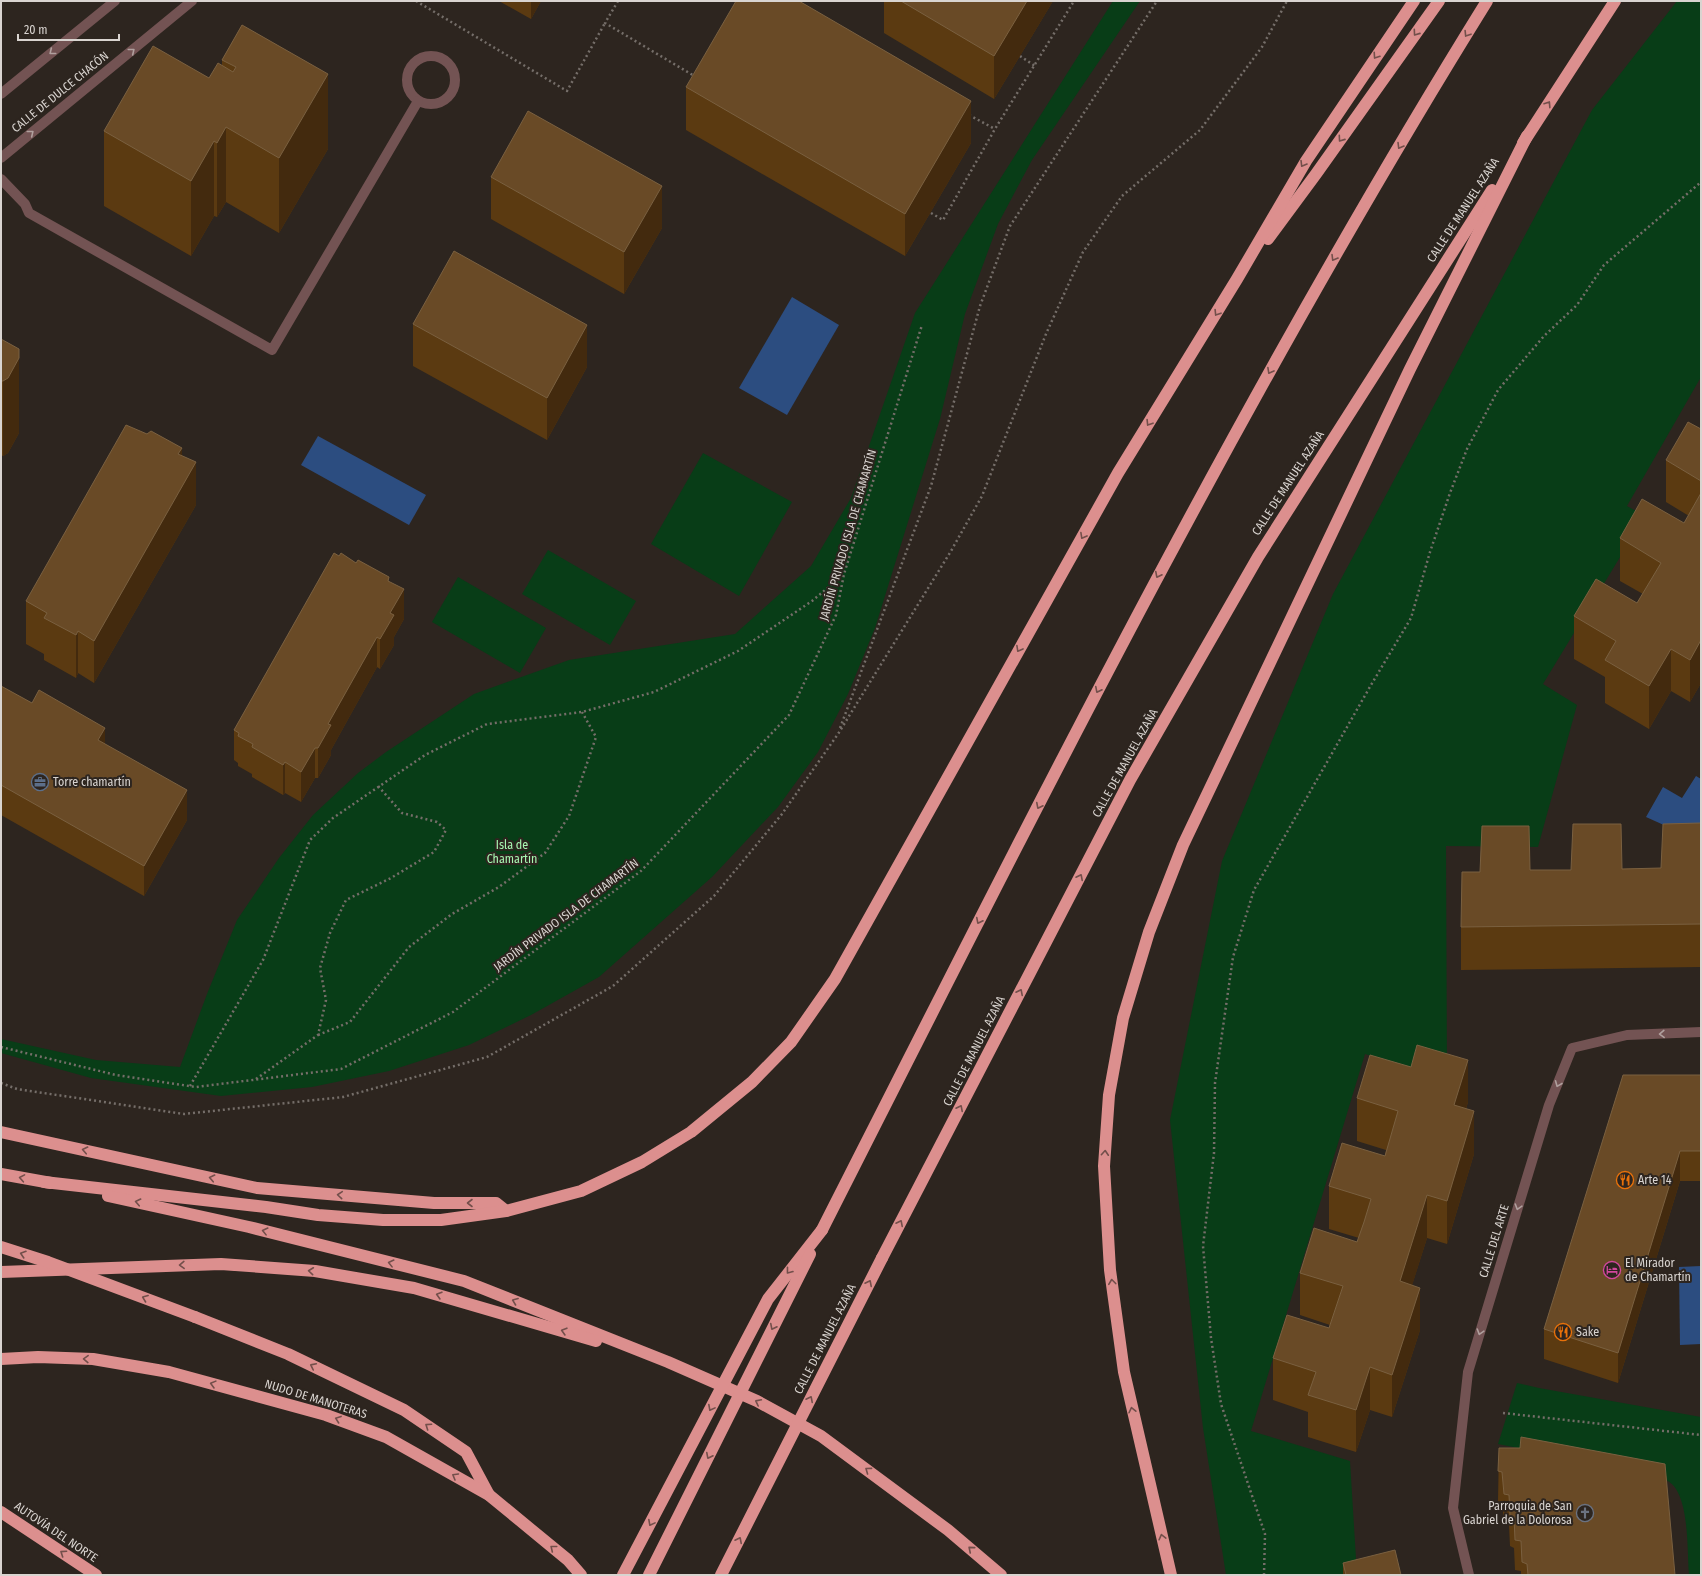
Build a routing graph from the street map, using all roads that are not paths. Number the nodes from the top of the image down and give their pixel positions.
1 (115, 1) edge
2 (192, 1) edge
3 (1414, 1) edge
4 (1438, 1) edge
5 (1487, 1) edge
6 (1615, 1) edge
7 (1, 94) edge
8 (418, 101) junction
9 (1527, 136) junction
10 (1, 158) edge
11 (1, 179) edge
12 (1237, 279) junction
13 (1701, 1032) edge
14 (1, 1132) edge
15 (1, 1174) edge
16 (44, 1182) junction
17 (506, 1211) junction
18 (822, 1230) junction
19 (1, 1247) edge
20 (1, 1272) edge
21 (1, 1359) edge
22 (668, 1362) junction
23 (489, 1495) junction
24 (1, 1512) edge
25 (96, 1575) edge
26 (581, 1575) edge
27 (624, 1575) edge
28 (649, 1575) edge
29 (721, 1575) edge
30 (1001, 1575) edge
31 (1171, 1575) edge
32 (1469, 1575) edge

1 -> 7 street
10 -> 2 street, CALLE DE DULCE CHACÓN
3 -> 12 highway
4 -> 12 highway
5 -> 18 highway
9 -> 6 highway, CALLE DE MANUEL AZAÑA
8 - 8 street
8 - 11 street
29 -> 9 highway, CALLE DE MANUEL AZAÑA, bridge
31 -> 9 highway
12 -> 17 highway
13 -> 32 street, CALLE DEL ARTE
17 -> 14 highway
16 -> 15 highway
16 - 17 highway
22 -> 16 highway
18 -> 27 highway, bridge
18 -> 28 highway, bridge
23 -> 19 highway, bridge
22 -> 20 highway
23 -> 21 highway, NUDO DE MANOTERAS
30 -> 22 highway
26 -> 23 highway, NUDO DE MANOTERAS
25 -> 24 highway, AUTOVÍA DEL NORTE

